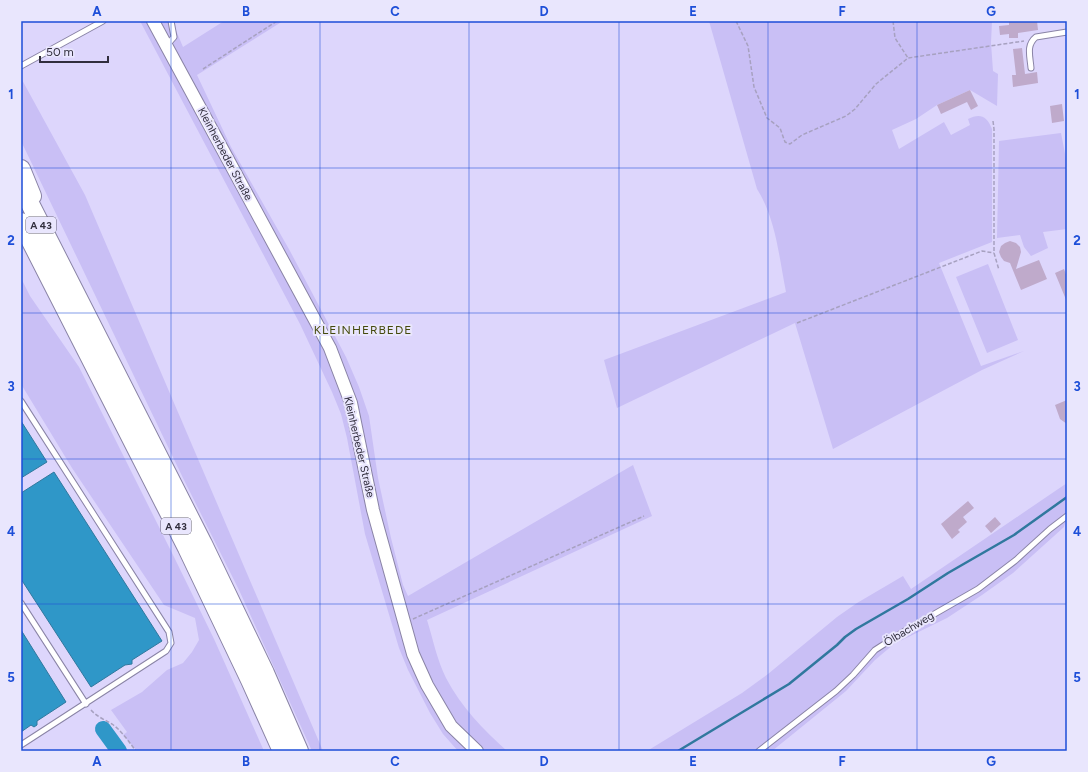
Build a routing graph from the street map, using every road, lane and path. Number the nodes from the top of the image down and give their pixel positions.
1 (103, 21) edge
2 (153, 21) edge
3 (171, 21) edge
4 (277, 21) edge
5 (736, 21) edge
6 (893, 21) edge
7 (1067, 32) edge
8 (1032, 40) junction
9 (166, 46) junction
10 (908, 58) junction
11 (21, 66) edge
12 (1031, 68) dead end
13 (203, 69) dead end
14 (993, 121) dead end
15 (21, 169) edge
16 (21, 186) edge
17 (21, 222) edge
18 (994, 254) junction
19 (61, 265) junction
20 (999, 270) dead end
21 (797, 323) dead end
22 (21, 401) edge
23 (644, 516) dead end
24 (1067, 516) edge
25 (21, 603) edge
26 (404, 622) junction
27 (86, 704) junction
28 (21, 745) edge
29 (136, 751) edge
30 (282, 751) edge
31 (299, 751) edge
32 (477, 751) edge
33 (759, 751) edge

1 - 11 lane
2 - 9 street, Kleinherbeder Straße
3 - 9 lane
4 - 13 path
5 - 10 path
6 - 10 path
7 - 8 lane
8 - 10 path
8 - 12 lane
9 - 26 street, Kleinherbeder Straße
14 - 18 path
15 - 19 highway
16 - 19 highway, A 43
17 - 30 highway, A 43
18 - 20 path
18 - 21 path
19 - 31 highway, A 43
22 - 27 lane
23 - 26 path
24 - 33 lane, Ölbachweg
25 - 27 lane
26 - 32 street, Kleinherbeder Straße
27 - 28 lane
27 - 29 path

